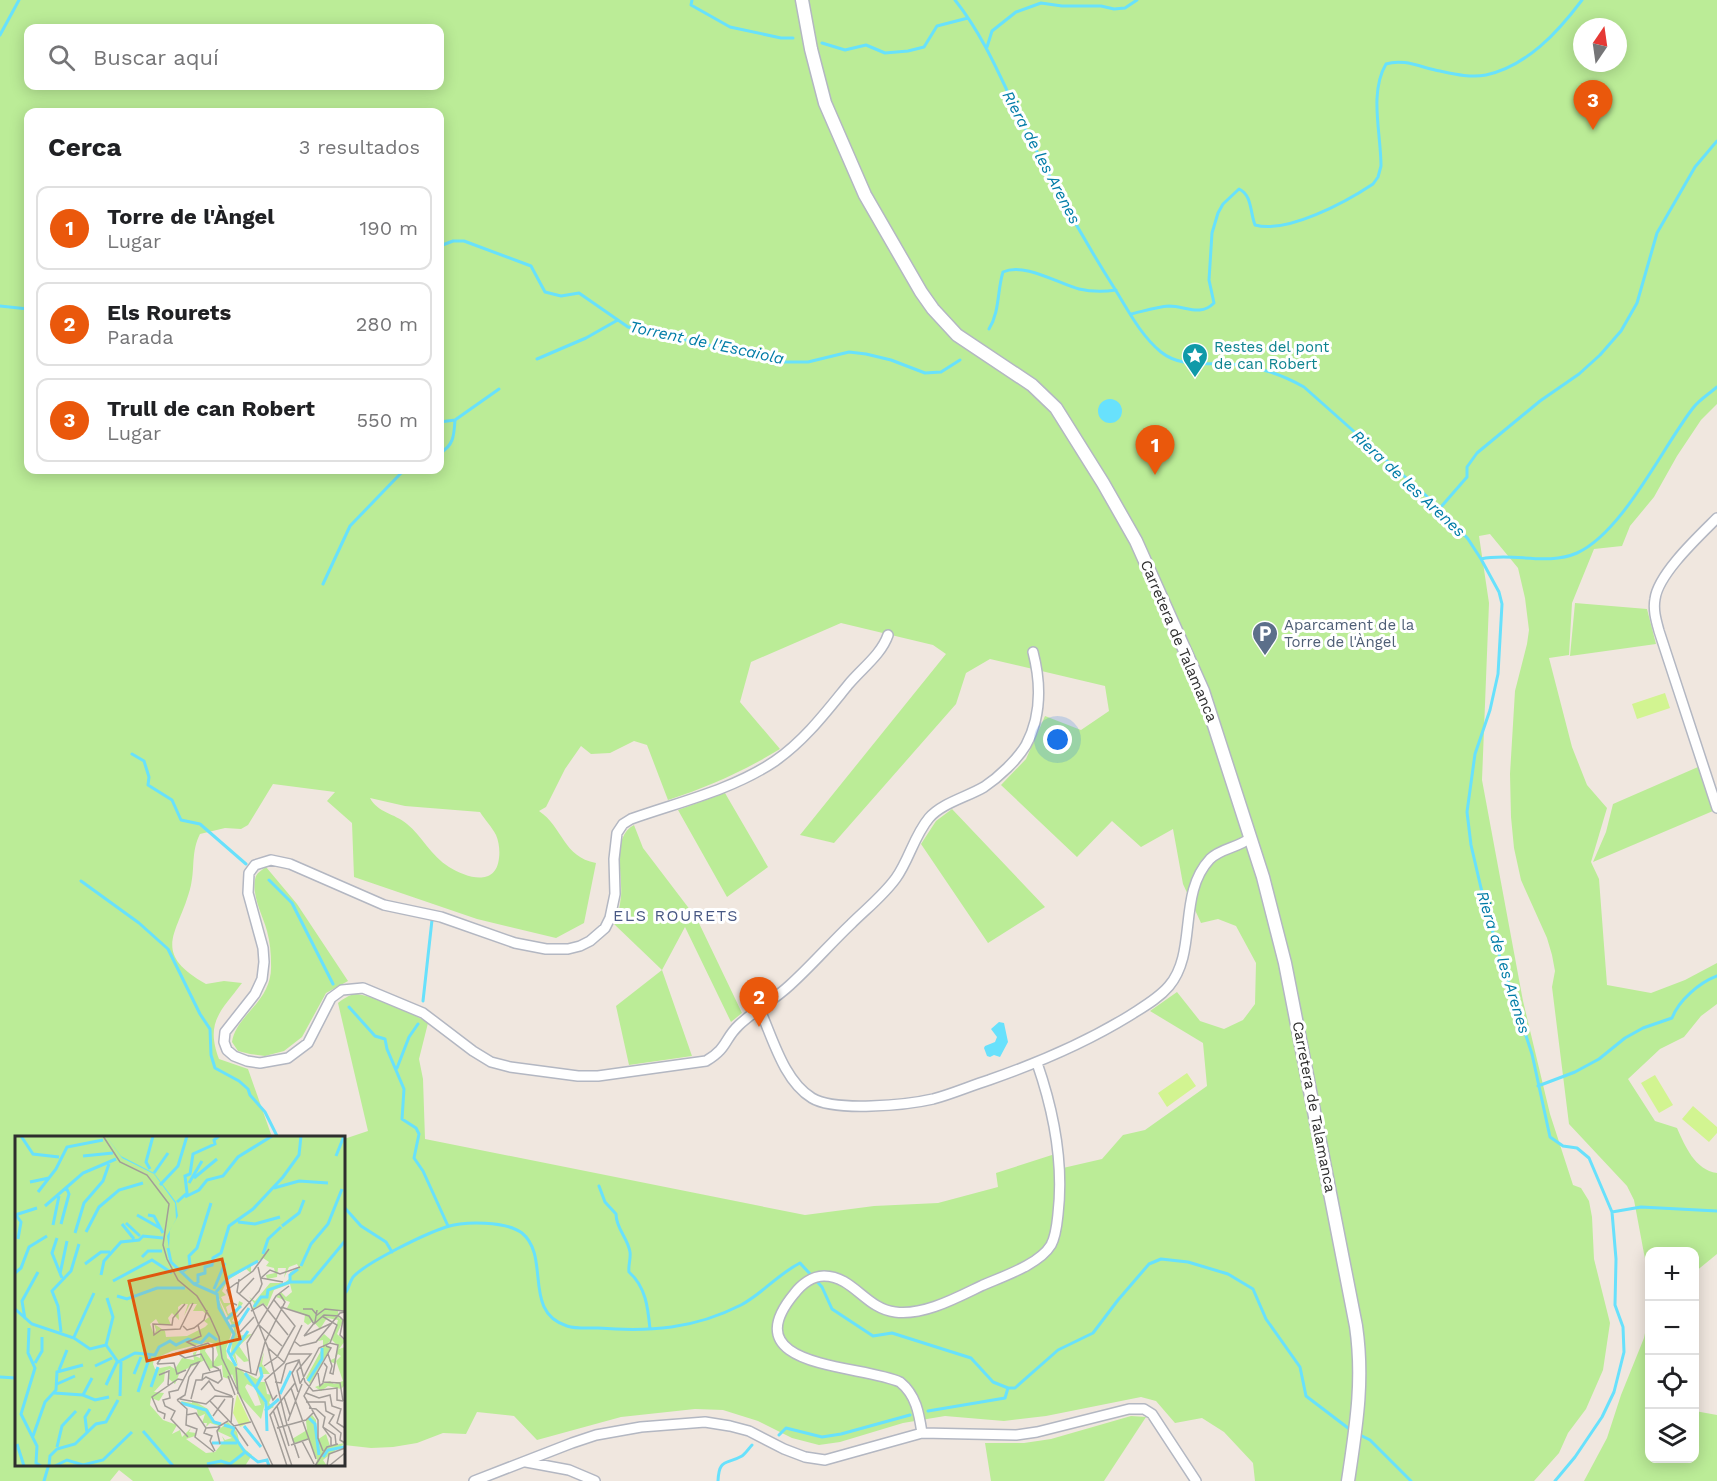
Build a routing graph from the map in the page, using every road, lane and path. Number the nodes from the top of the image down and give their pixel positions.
1 (802, 0) edge
2 (1717, 518) edge
3 (888, 635) dead end
4 (1033, 652) dead end
5 (1717, 808) edge
6 (1250, 838) junction
7 (760, 1010) junction
8 (1037, 1063) junction
9 (922, 1433) junction
10 (524, 1462) junction
11 (474, 1481) edge
12 (595, 1481) edge
13 (1196, 1481) edge
14 (1348, 1481) edge

1 - 6 street, Carretera de Talamanca
2 - 5 street
3 - 7 street
4 - 7 street
6 - 8 street
6 - 14 street, Carretera de Talamanca
7 - 8 street
8 - 9 street
9 - 10 street
9 - 13 street
10 - 11 street
10 - 12 street

